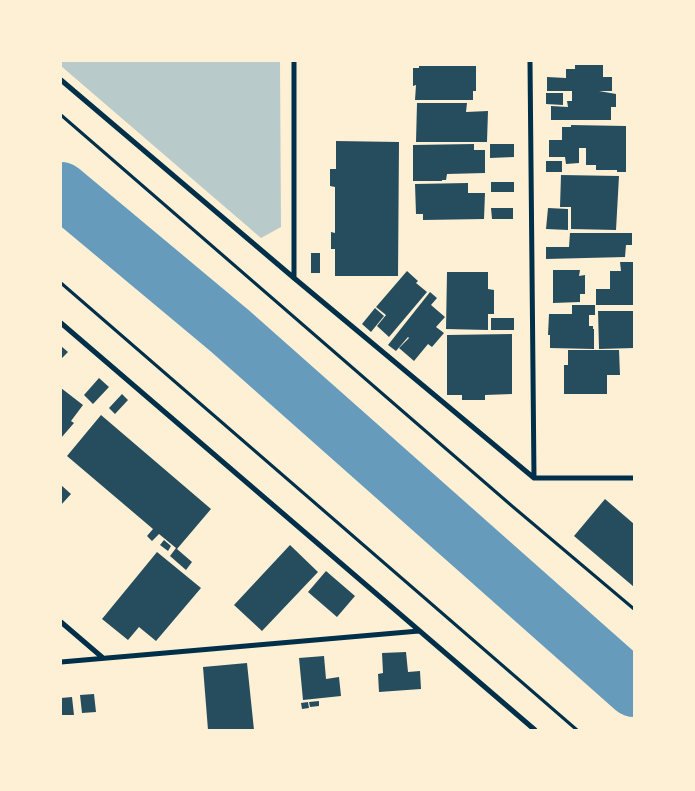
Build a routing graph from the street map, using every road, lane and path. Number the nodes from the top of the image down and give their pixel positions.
1 (294, 61) edge
2 (530, 61) edge
3 (61, 80) edge
4 (61, 115) edge
5 (294, 278) junction
6 (61, 282) edge
7 (61, 323) edge
8 (534, 478) junction
9 (634, 478) edge
10 (634, 609) edge
11 (61, 622) edge
12 (419, 631) junction
13 (103, 658) junction
14 (61, 662) edge
15 (535, 730) edge
16 (577, 730) edge

1 - 5 street
2 - 8 street
3 - 5 street
4 - 10 path
5 - 8 street
6 - 16 path
7 - 12 street
8 - 9 street
11 - 13 street
12 - 13 street
12 - 15 street
13 - 14 street

